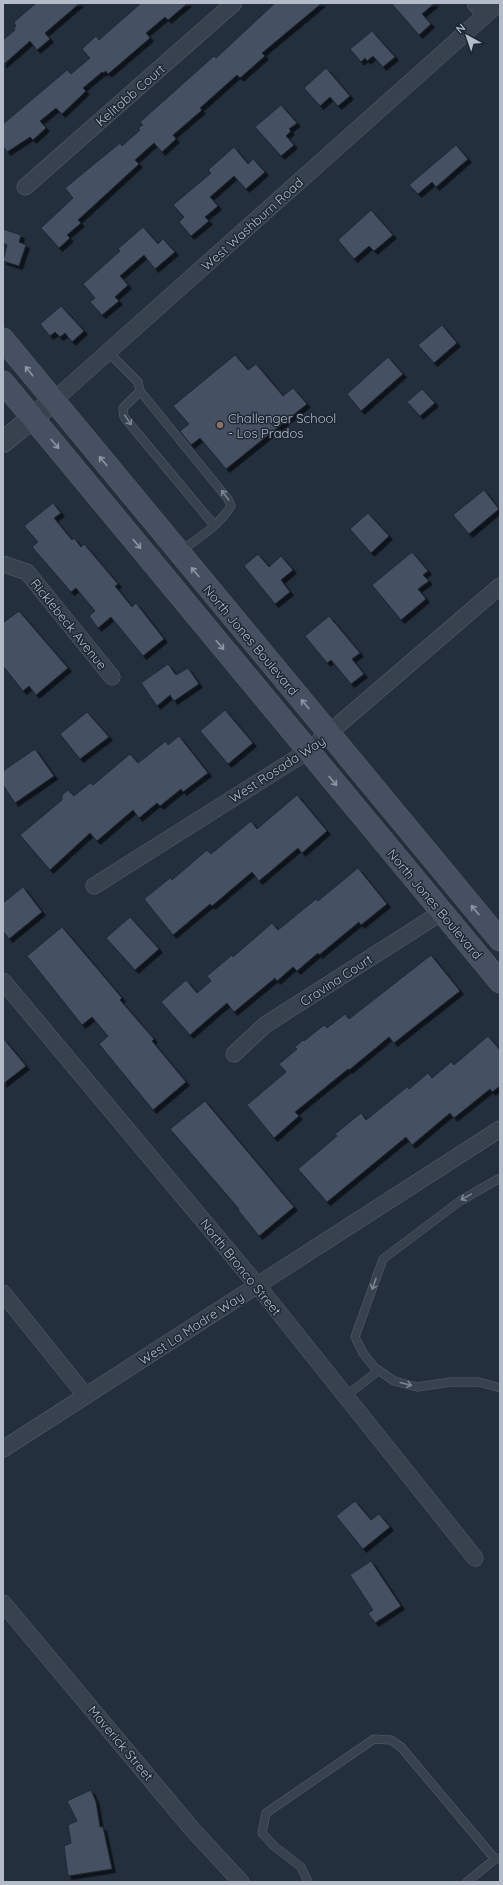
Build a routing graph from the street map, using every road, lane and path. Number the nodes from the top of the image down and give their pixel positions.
1 (234, 3) edge
2 (475, 3) edge
3 (499, 3) edge
4 (485, 16) junction
5 (25, 187) dead end
6 (3, 339) edge
7 (108, 352) junction
8 (3, 382) edge
9 (140, 391) junction
10 (53, 401) junction
11 (33, 419) junction
12 (3, 442) edge
13 (214, 525) junction
14 (179, 553) junction
15 (3, 564) edge
16 (500, 586) edge
17 (112, 677) dead end
18 (330, 734) junction
19 (308, 751) junction
20 (94, 886) dead end
21 (442, 912) junction
22 (499, 938) edge
23 (3, 980) edge
24 (500, 982) edge
25 (234, 1054) dead end
26 (500, 1129) edge
27 (500, 1178) edge
28 (257, 1286) junction
29 (3, 1292) edge
30 (378, 1371) junction
31 (500, 1388) edge
32 (86, 1396) junction
33 (346, 1396) junction
34 (3, 1449) edge
35 (475, 1558) dead end
36 (3, 1603) edge
37 (498, 1859) edge
38 (241, 1882) edge
39 (308, 1882) edge
40 (467, 1882) edge

1 - 5 street, Kelitabb Court
2 - 4 street
3 - 4 street, West Washburn Road
4 - 7 street, West Washburn Road
10 -> 6 main road, North Jones Boulevard
7 - 9 lane
7 - 10 street, West Washburn Road
8 - 11 main road, North Jones Boulevard
13 -> 9 lane
9 -> 13 lane
10 - 11 street, West Washburn Road
14 -> 10 main road, North Jones Boulevard
11 - 12 street, West Washburn Road
11 -> 19 main road, North Jones Boulevard
13 - 14 lane
18 -> 14 main road, North Jones Boulevard
15 - 17 street, Ricklebeck Avenue
16 - 18 street, West Rosada Way
18 - 19 street, West Rosada Way
22 -> 18 main road, North Jones Boulevard
19 - 20 street, West Rosada Way
19 -> 21 main road, North Jones Boulevard
21 - 24 main road, North Jones Boulevard
21 - 25 street, Cravina Court
23 - 28 street, North Bronco Street
26 - 28 street, West La Madre Way
27 -> 30 lane
28 - 32 street, West La Madre Way
28 - 33 street, North Bronco Street
29 - 32 street
30 -> 31 lane
30 - 33 lane
32 - 34 street, West La Madre Way
33 - 35 street, North Bronco Street
36 - 38 street, Maverick Street
37 - 39 lane
37 - 40 lane

